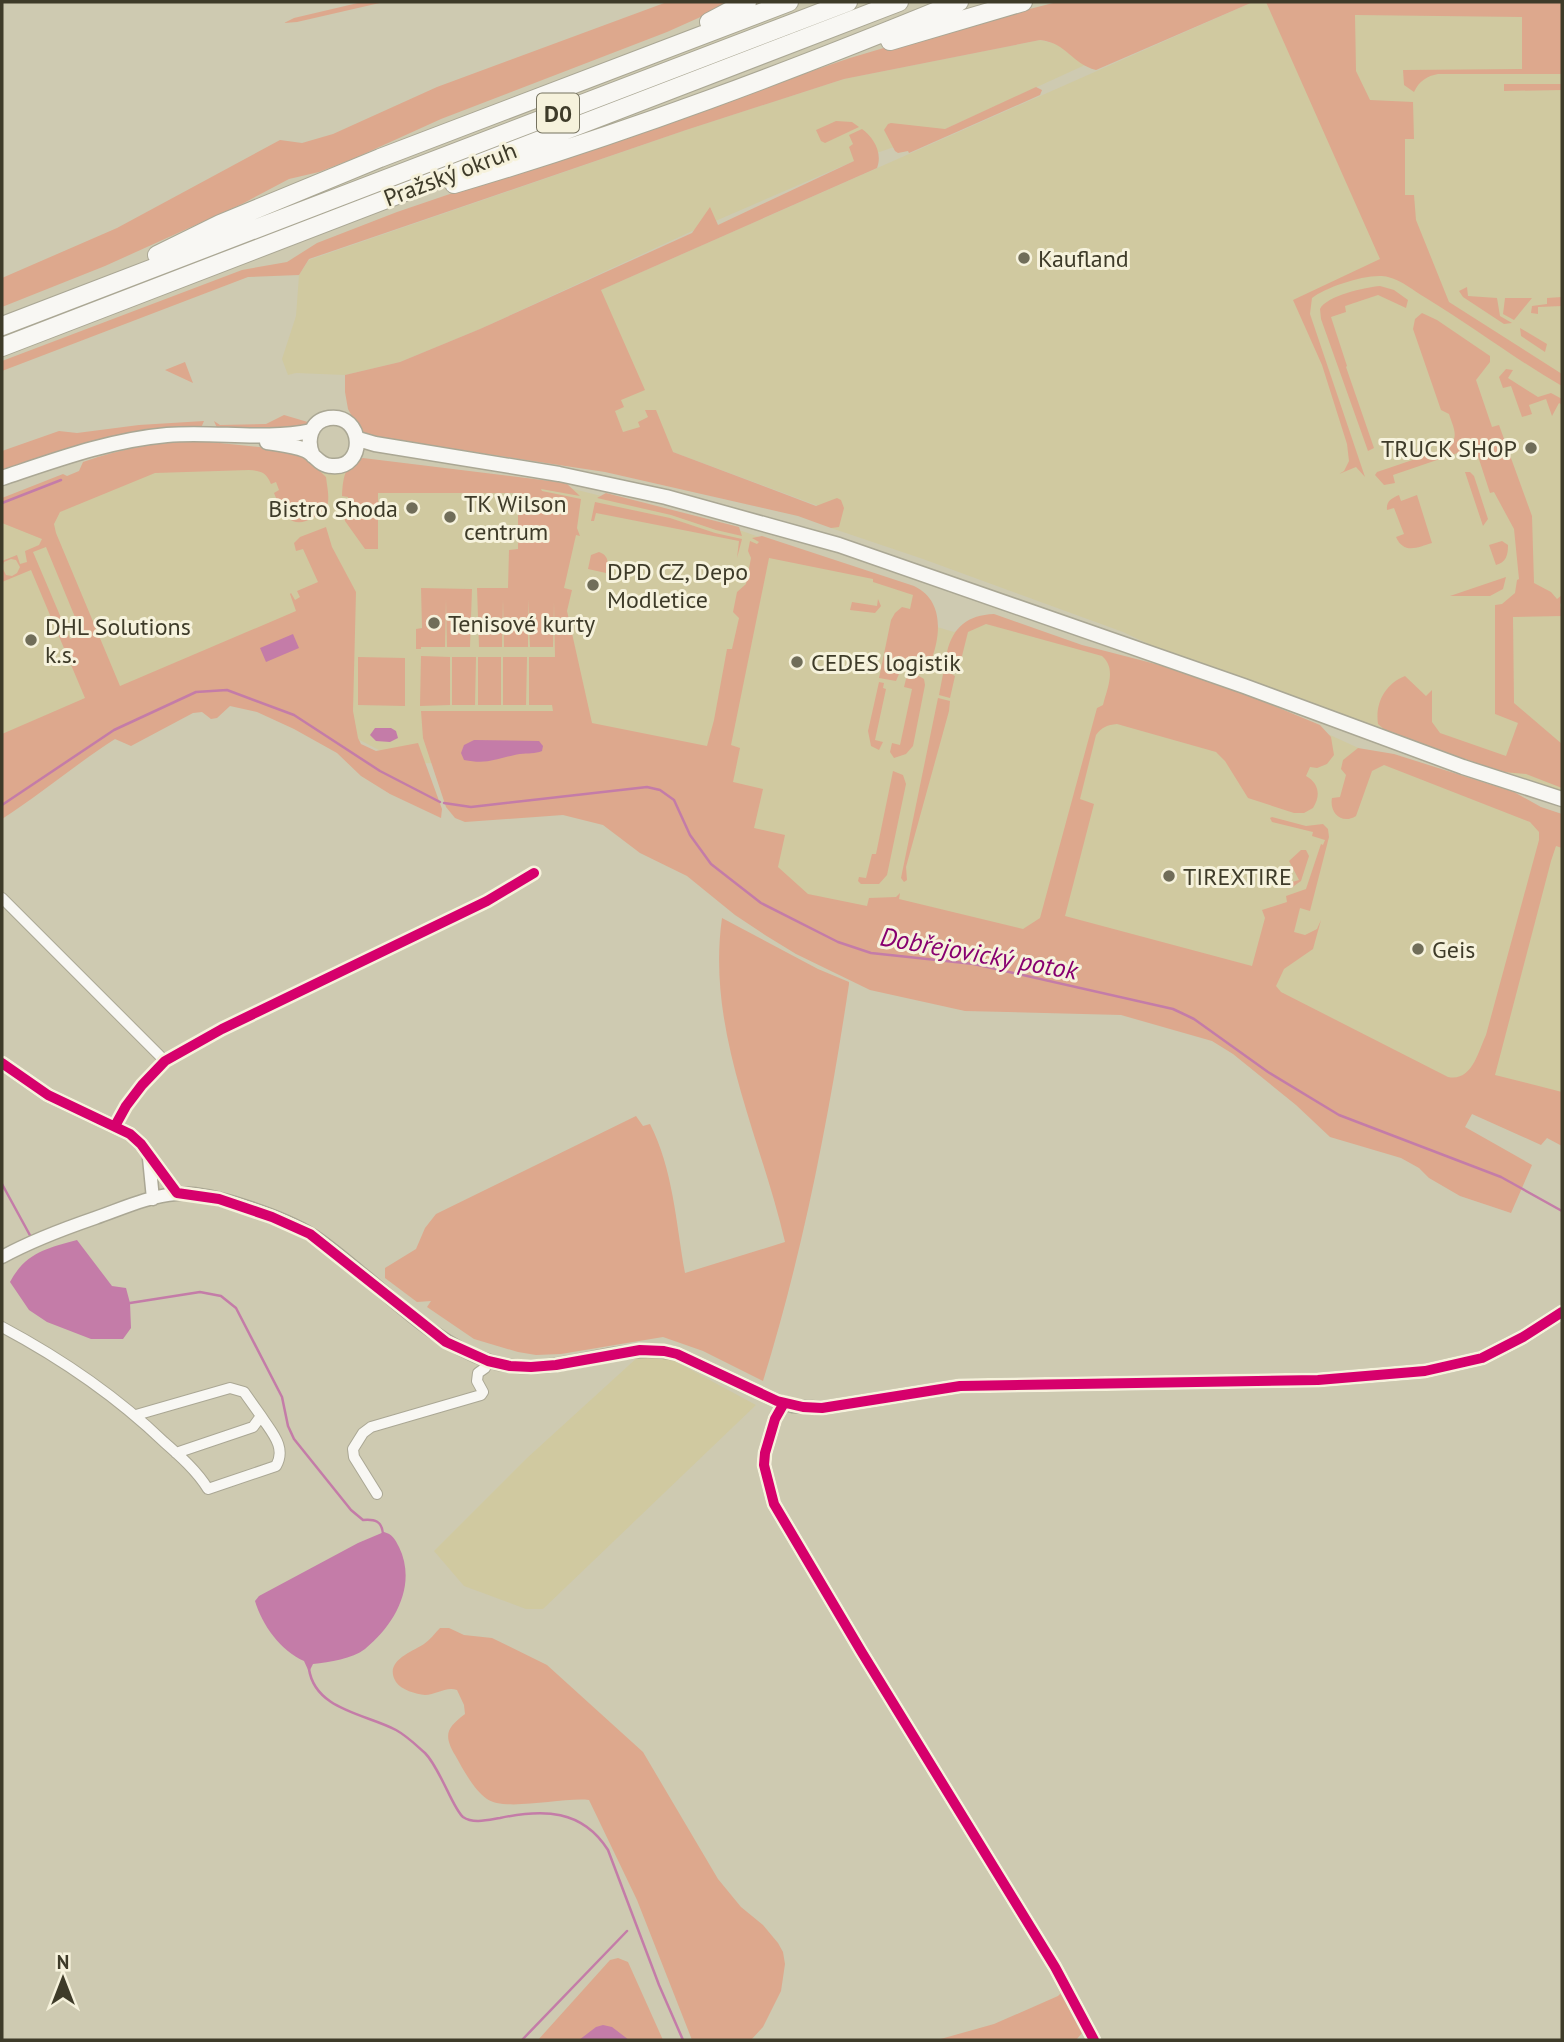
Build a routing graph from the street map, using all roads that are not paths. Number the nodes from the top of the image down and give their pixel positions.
1 (747, 2) edge
2 (789, 2) edge
3 (848, 2) edge
4 (899, 2) edge
5 (959, 2) edge
6 (1023, 2) edge
7 (621, 66) junction
8 (740, 87) junction
9 (329, 221) junction
10 (77, 297) junction
11 (2, 326) edge
12 (2, 347) edge
13 (311, 431) junction
14 (210, 434) junction
15 (358, 439) junction
16 (354, 455) junction
17 (313, 456) junction
18 (461, 458) junction
19 (2, 478) edge
20 (1562, 799) edge
21 (534, 873) dead end
22 (2, 898) edge
23 (165, 1061) junction
24 (2, 1063) edge
25 (115, 1126) junction
26 (148, 1156) junction
27 (177, 1193) junction
28 (153, 1199) junction
29 (2, 1257) edge
30 (1562, 1312) edge
31 (2, 1327) edge
32 (488, 1361) junction
33 (784, 1403) junction
34 (136, 1415) junction
35 (261, 1416) junction
36 (176, 1453) junction
37 (377, 1494) dead end
38 (1094, 2040) edge

1 - 7 highway
2 - 7 highway
3 - 10 highway, Pražský okruh / D0
4 - 9 highway, Pražský okruh / D0
5 - 8 highway
6 - 8 highway
7 - 10 highway
8 - 9 highway, D0
9 - 12 highway, Pražský okruh / D0
10 - 11 highway, Pražský okruh / D0
13 - 14 main road
13 - 15 main road
13 - 17 main road
14 - 17 main road
14 - 19 main road
15 - 16 main road
15 - 18 main road
16 - 17 main road
16 - 18 main road
18 - 20 main road
21 - 23 street
22 - 23 street
23 - 25 street
24 - 25 street
25 - 26 street
26 - 27 street
26 - 28 street
27 - 28 street
27 - 32 street
28 - 29 street
30 - 33 street
31 - 34 street
32 - 33 street
32 - 37 street
33 - 38 street
34 - 35 street
34 - 36 street
35 - 36 street
35 - 36 street

